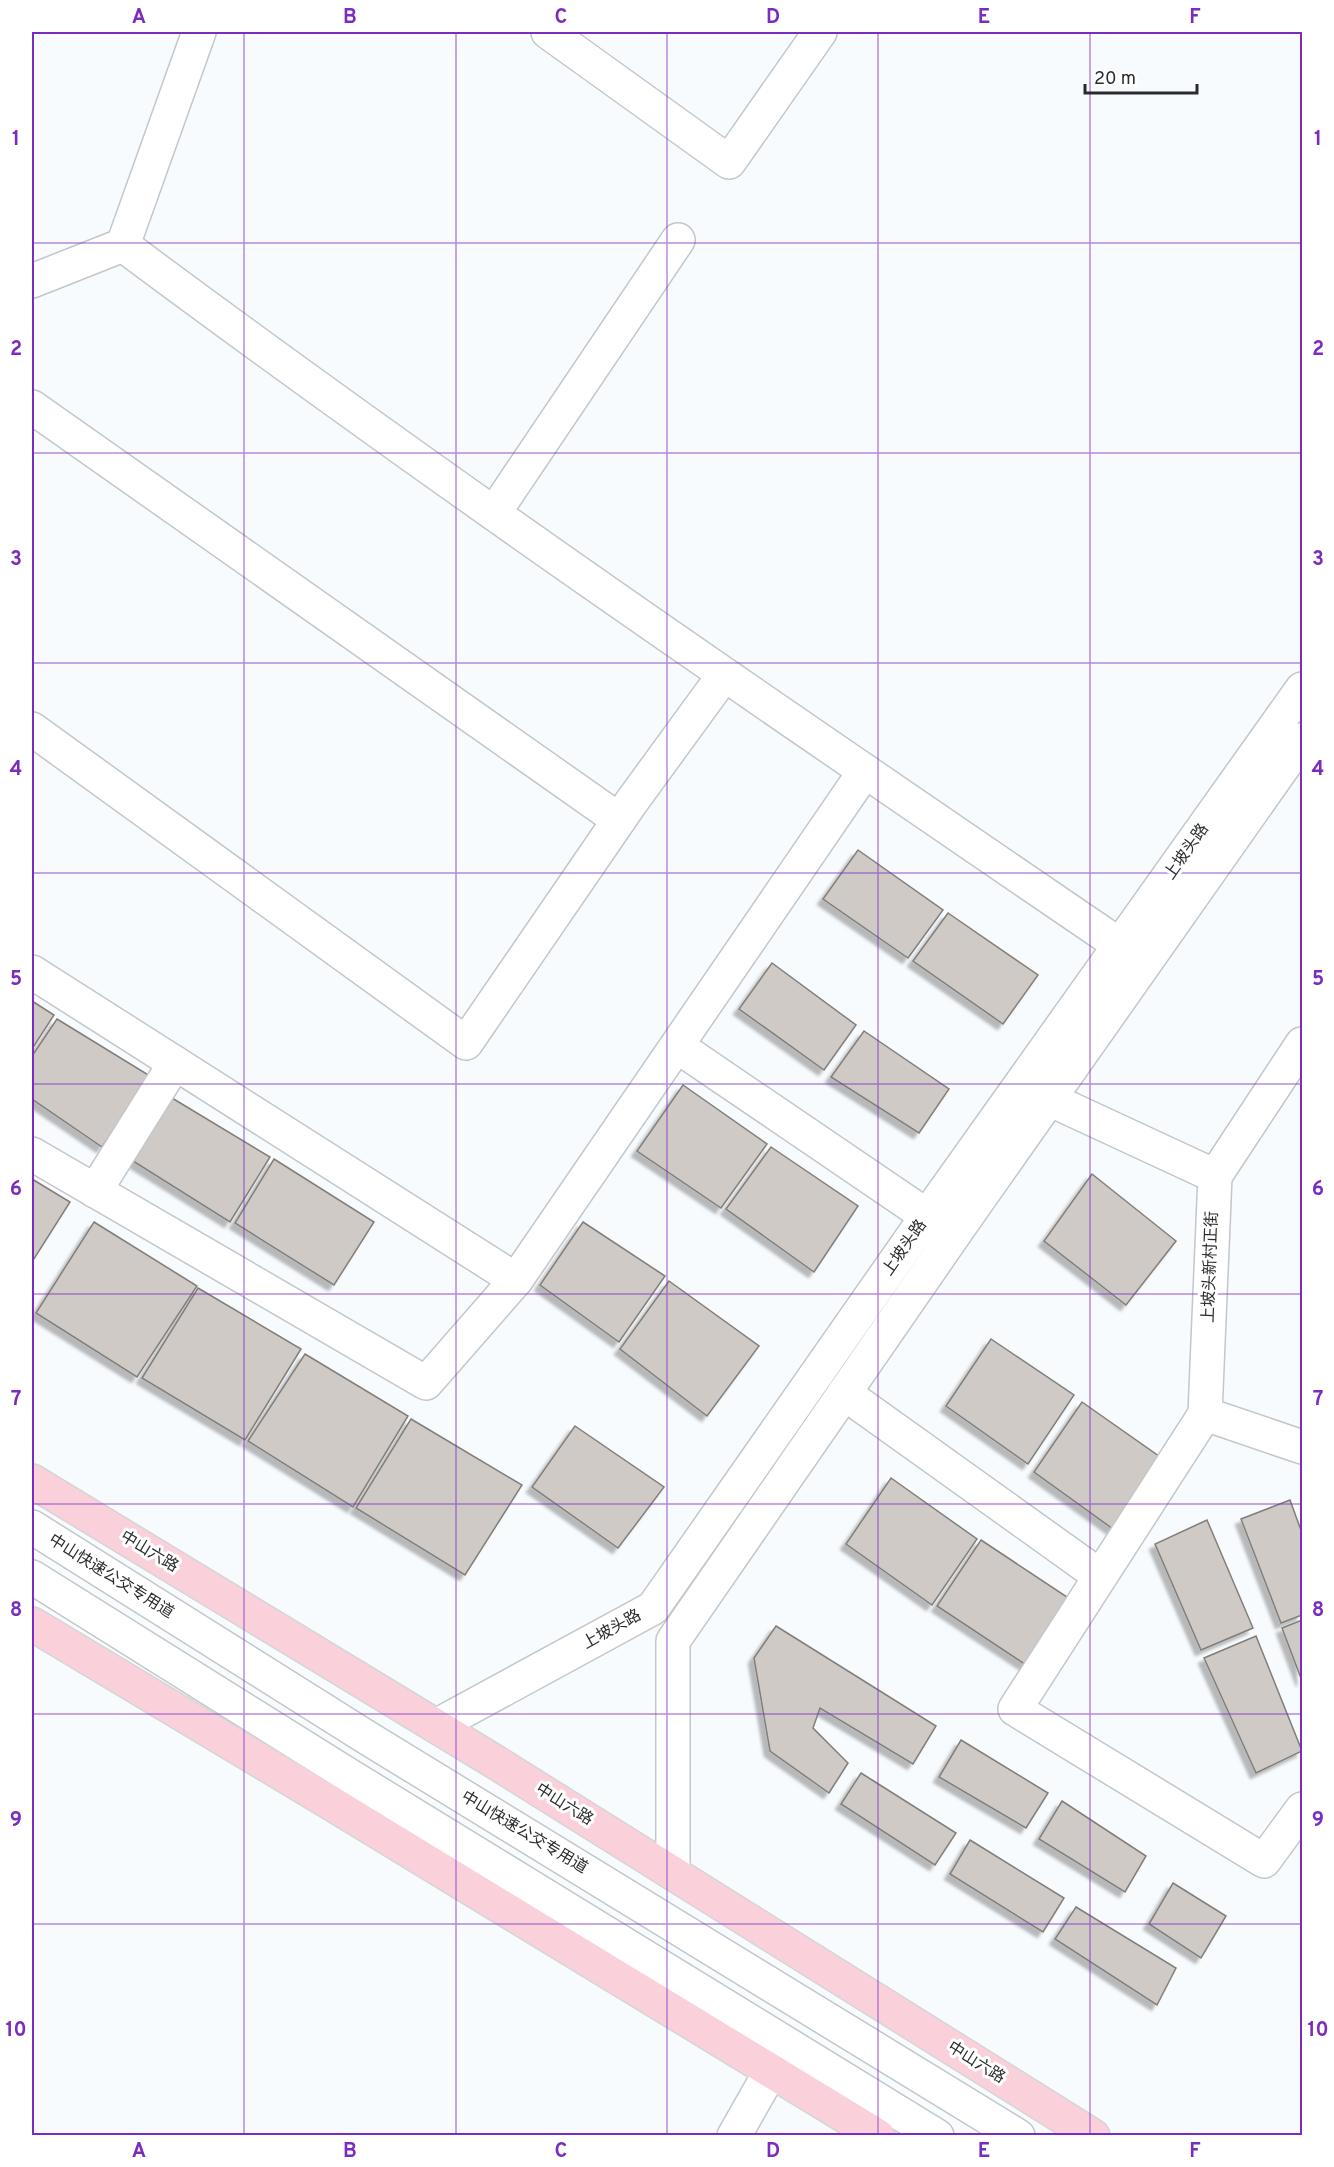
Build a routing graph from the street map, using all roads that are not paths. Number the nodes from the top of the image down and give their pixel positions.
1 (199, 32) edge
2 (548, 32) edge
3 (820, 32) edge
4 (678, 240) dead end
5 (123, 245) junction
6 (32, 280) edge
7 (32, 407) edge
8 (494, 513) junction
9 (724, 675) junction
10 (1302, 689) edge
11 (32, 729) edge
12 (1302, 740) edge
13 (865, 771) junction
14 (619, 820) junction
15 (1121, 946) junction
16 (32, 972) edge
17 (1302, 1044) edge
18 (677, 1046) junction
19 (175, 1063) junction
20 (1049, 1099) junction
21 (32, 1154) edge
22 (1215, 1176) junction
23 (95, 1191) junction
24 (927, 1216) junction
25 (516, 1280) junction
26 (844, 1393) junction
27 (1205, 1414) junction
28 (1302, 1447) edge
29 (32, 1481) edge
30 (32, 1527) edge
31 (1100, 1576) junction
32 (32, 1577) edge
33 (32, 1624) edge
34 (436, 1726) junction
35 (1302, 1809) edge
36 (673, 1873) junction
37 (771, 2071) junction
38 (734, 2136) edge
39 (878, 2136) edge
40 (937, 2136) edge
41 (1018, 2136) edge
42 (1093, 2136) edge

1 - 5 street
2 - 3 street
4 - 8 street
5 - 6 street
5 - 8 street
7 - 14 street
8 - 9 street
9 - 13 street
9 - 14 street
10 - 15 street, 上坡头路
11 - 14 street
12 - 20 street, 上坡头路
13 - 15 street
13 - 18 street
15 - 24 street, 上坡头路
16 - 19 street
17 - 22 street
18 - 24 street
18 - 25 street
19 - 23 street
19 - 25 street
20 - 22 street
20 - 26 street, 上坡头路
21 - 23 street
22 - 27 street, 上坡头新村正街
23 - 25 street
24 - 34 street, 上坡头路
26 - 31 street
26 - 36 street, 上坡头路
27 - 28 street
27 - 31 street
29 - 34 main road, 中山六路
30 - 41 street, 中山快速公交专用道
31 - 35 street
32 - 40 street
33 - 37 main road
34 - 36 main road, 中山六路
36 - 42 main road, 中山六路
37 - 38 street
37 - 39 main road

